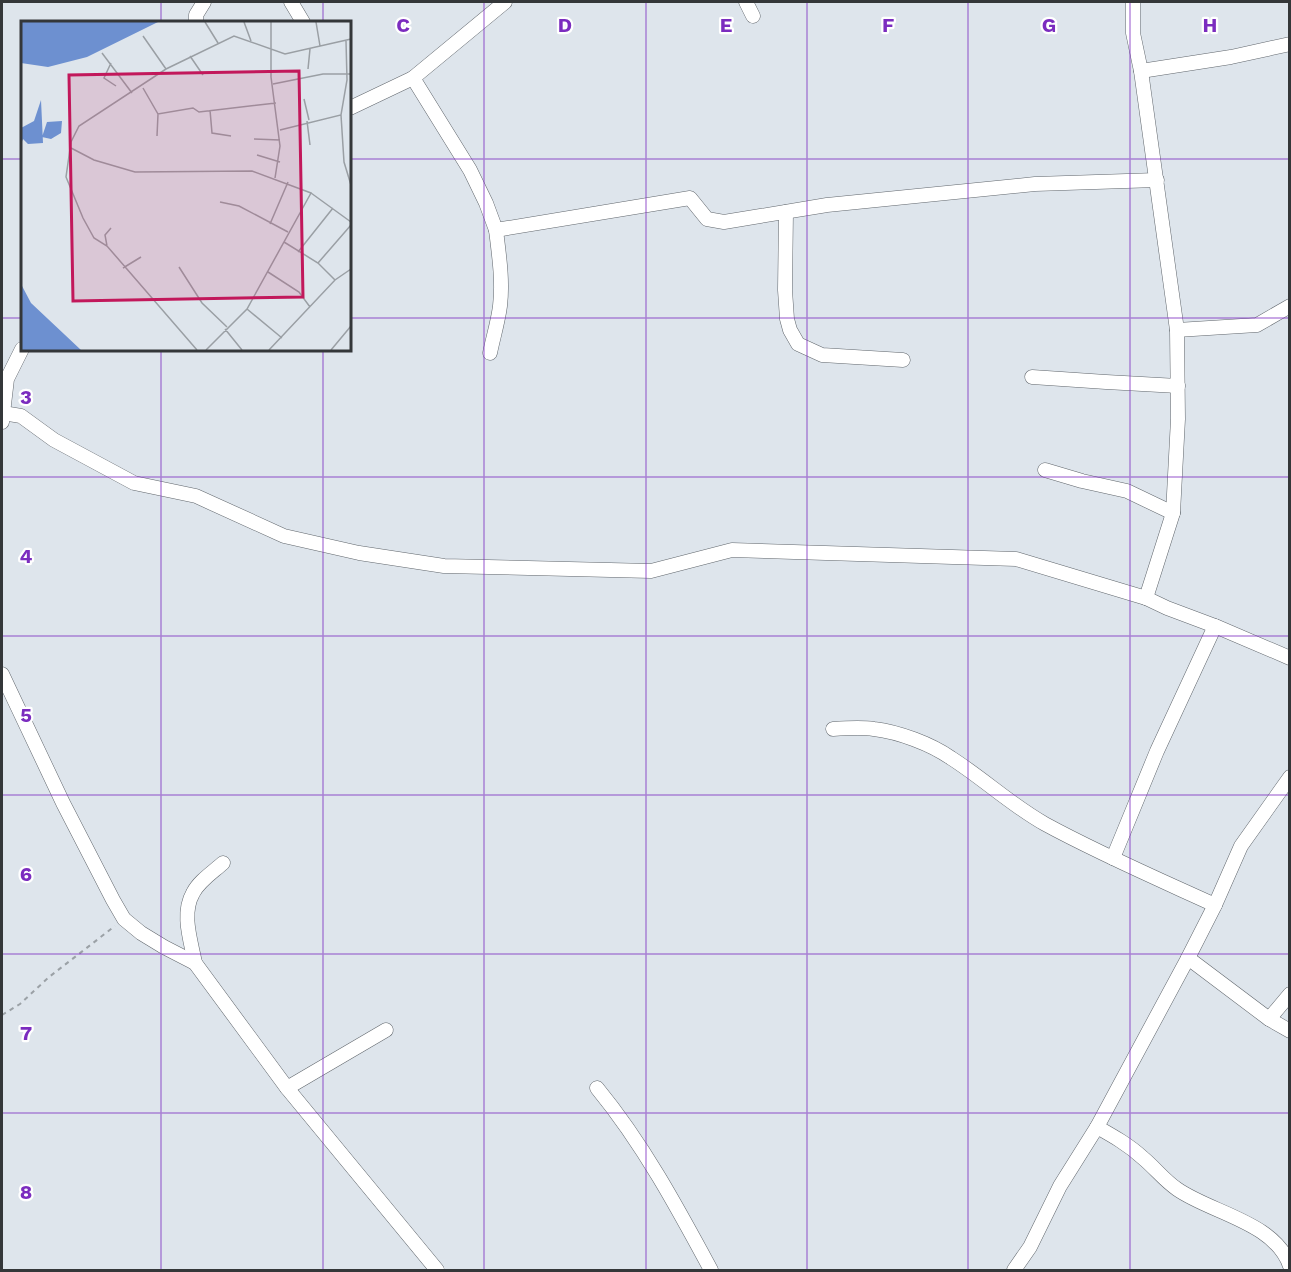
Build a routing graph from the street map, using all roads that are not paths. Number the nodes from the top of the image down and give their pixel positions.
1 (204, 2) edge
2 (291, 2) edge
3 (505, 2) edge
4 (746, 2) edge
5 (1133, 2) edge
6 (753, 16) dead end
7 (196, 21) edge
8 (302, 21) edge
9 (1290, 44) edge
10 (1141, 71) junction
11 (413, 78) junction
12 (351, 108) edge
13 (1157, 180) junction
14 (786, 212) junction
15 (496, 230) junction
16 (1290, 306) edge
17 (1177, 330) junction
18 (21, 351) edge
19 (490, 353) dead end
20 (903, 360) dead end
21 (1032, 377) dead end
22 (1178, 386) junction
23 (2, 418) edge
24 (1045, 470) dead end
25 (1173, 513) junction
26 (1146, 598) junction
27 (1215, 626) junction
28 (1290, 658) edge
29 (2, 674) edge
30 (833, 729) dead end
31 (1290, 777) edge
32 (1113, 858) junction
33 (223, 863) dead end
34 (1215, 905) junction
35 (1188, 958) junction
36 (195, 963) junction
37 (1290, 994) edge
38 (1269, 1019) junction
39 (386, 1030) dead end
40 (1290, 1031) edge
41 (287, 1088) junction
42 (597, 1088) dead end
43 (1097, 1127) junction
44 (1290, 1266) edge
45 (436, 1270) edge
46 (711, 1270) edge
47 (1014, 1270) edge

1 - 7 street
2 - 8 street
3 - 11 street
4 - 6 street
5 - 10 street
9 - 10 street
10 - 13 street
11 - 12 street
11 - 15 street
13 - 14 street
13 - 17 street
14 - 15 street
14 - 20 street
15 - 19 street
16 - 17 street
17 - 22 street
18 - 23 street
21 - 22 street
22 - 25 street
23 - 26 street
24 - 25 street
25 - 26 street
26 - 27 street
27 - 28 street
27 - 32 street
29 - 36 street
30 - 32 street
31 - 34 street
32 - 34 street
33 - 36 street
34 - 35 street
35 - 38 street
35 - 43 street
36 - 41 street
37 - 38 street
38 - 40 street
39 - 41 street
41 - 45 street
42 - 46 street
43 - 44 street
43 - 47 street

